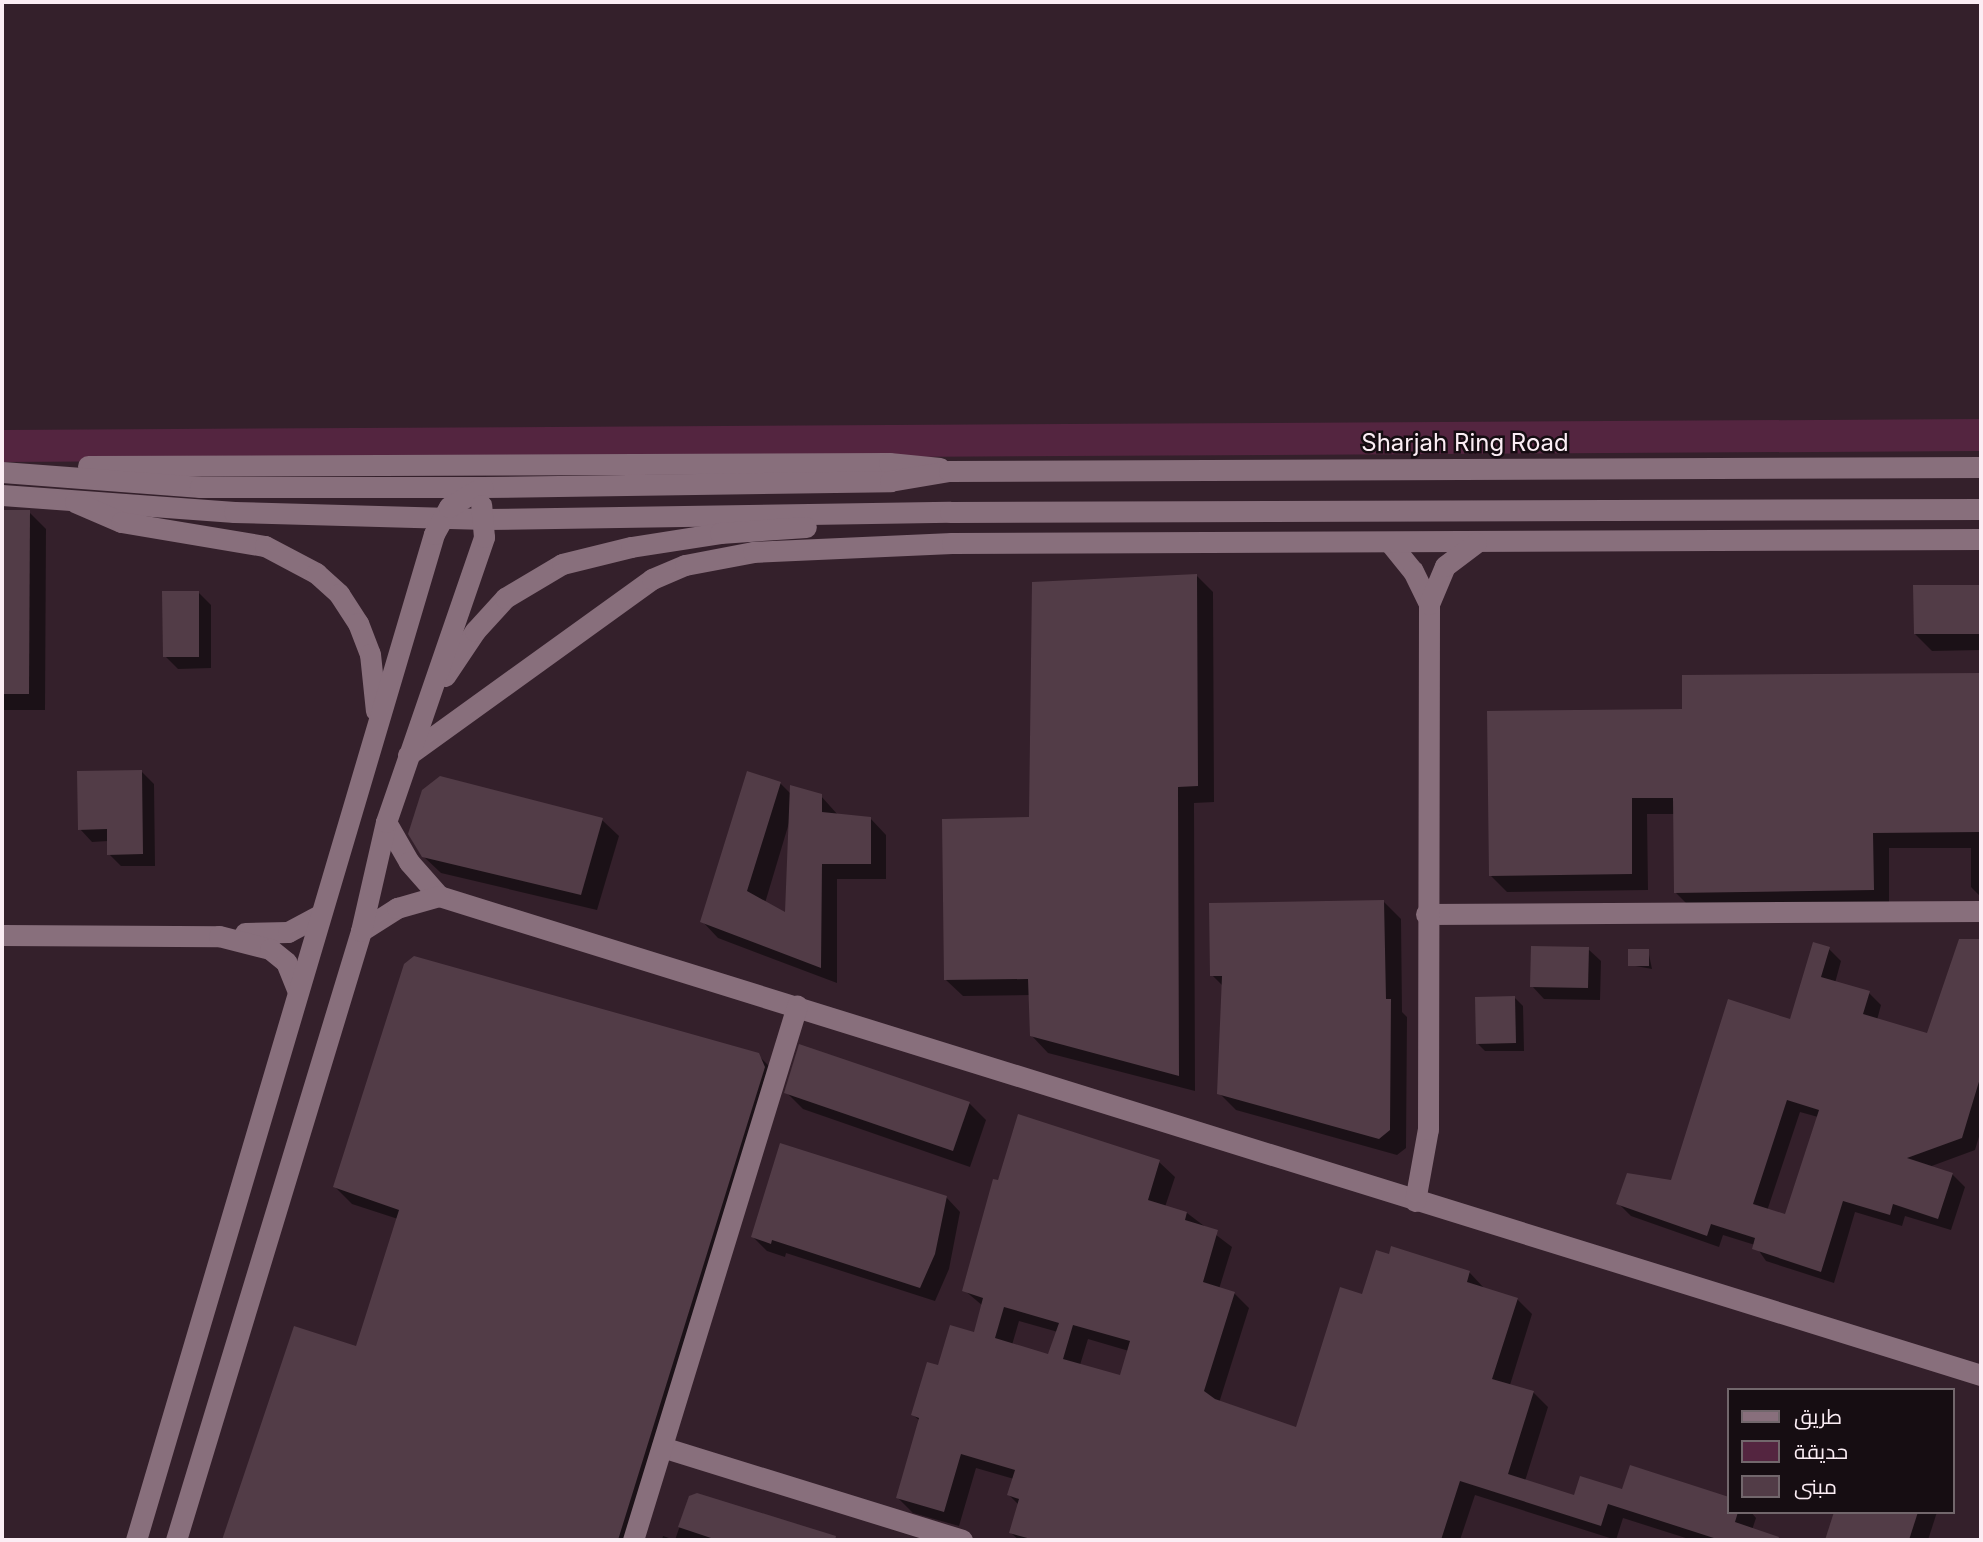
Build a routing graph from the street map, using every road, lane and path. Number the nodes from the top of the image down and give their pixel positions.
1 (1981, 467) edge
2 (2, 470) edge
3 (949, 471) junction
4 (472, 488) junction
5 (2, 495) edge
6 (67, 497) junction
7 (1981, 509) edge
8 (950, 512) junction
9 (441, 518) junction
10 (486, 519) junction
11 (1981, 539) edge
12 (1476, 542) junction
13 (1390, 543) junction
14 (1429, 604) junction
15 (421, 721) junction
16 (375, 741) junction
17 (408, 755) junction
18 (386, 822) junction
19 (439, 896) junction
20 (1981, 911) edge
21 (1426, 914) junction
22 (320, 915) junction
23 (361, 931) junction
24 (2, 935) edge
25 (219, 936) junction
26 (298, 991) junction
27 (797, 1006) junction
28 (1415, 1200) junction
29 (1981, 1375) edge
30 (662, 1447) junction
31 (136, 1540) edge
32 (176, 1540) edge
33 (634, 1540) edge
34 (962, 1540) edge

1 - 3 street, Sharjah Ring Road
2 - 3 street
2 - 4 street
3 - 4 street
4 - 9 street
4 - 10 street
5 - 6 street
6 - 9 street
6 - 16 street
7 - 8 street
8 - 10 street
8 - 15 street
9 - 10 street
9 - 16 street
10 - 15 street
11 - 12 street
12 - 13 street
12 - 14 street
13 - 14 street
13 - 17 street
14 - 21 street
15 - 17 street
16 - 22 street
17 - 18 street
18 - 19 street
18 - 23 street
19 - 23 street
19 - 27 street
20 - 21 street
21 - 28 street
22 - 25 street
22 - 26 street
23 - 32 street
24 - 25 street
25 - 26 street
26 - 31 street
27 - 28 street
27 - 30 street
28 - 29 street
30 - 33 street
30 - 34 street

